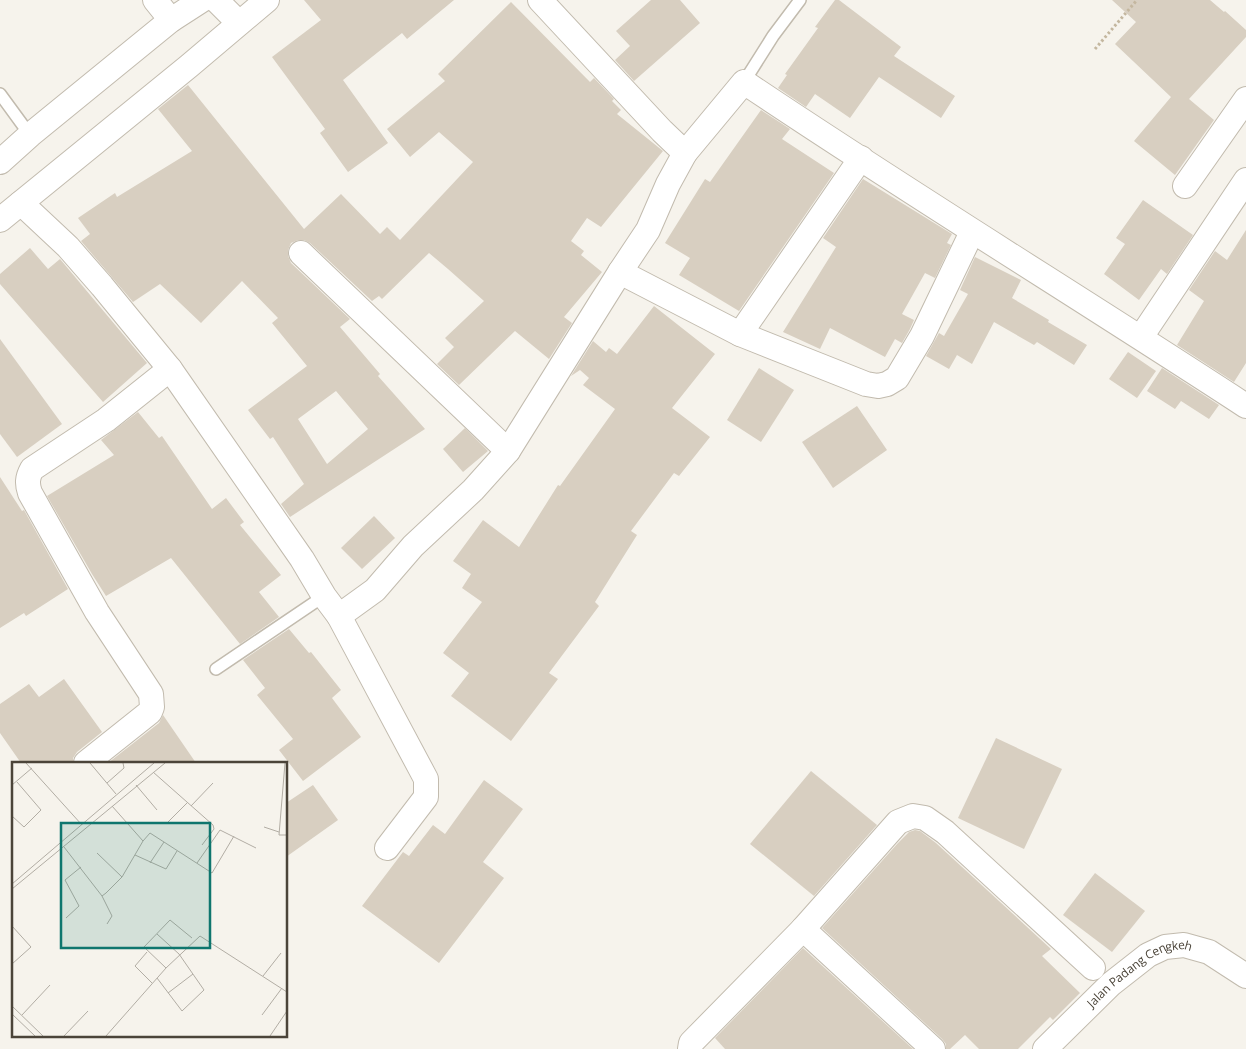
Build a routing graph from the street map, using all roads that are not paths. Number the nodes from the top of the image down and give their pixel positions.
1 (155, 0) edge
2 (202, 0) edge
3 (216, 0) edge
4 (267, 0) edge
5 (540, 0) edge
6 (800, 0) edge
7 (171, 20) junction
8 (239, 22) junction
9 (744, 82) junction
10 (0, 94) edge
11 (1246, 99) edge
12 (30, 135) junction
13 (685, 153) junction
14 (861, 158) junction
15 (0, 162) edge
16 (1246, 180) edge
17 (1185, 186) dead end
18 (21, 203) junction
19 (0, 220) edge
20 (972, 232) junction
21 (301, 253) dead end
22 (620, 272) junction
23 (740, 334) junction
24 (1141, 337) junction
25 (170, 369) junction
26 (1246, 406) edge
27 (508, 452) junction
28 (324, 596) junction
29 (339, 616) junction
30 (216, 669) dead end
31 (87, 762) edge
32 (387, 848) dead end
33 (803, 929) junction
34 (1093, 968) dead end
35 (1246, 976) edge
36 (690, 1049) edge
37 (934, 1049) edge
38 (1045, 1049) edge

1 - 7 street
2 - 7 street
3 - 8 street
4 - 8 street
5 - 13 street
6 - 9 lane
7 - 12 street
8 - 18 street
9 - 13 street
9 - 14 street
10 - 12 lane
11 - 17 street
12 - 15 street
13 - 22 street
14 - 20 street
14 - 23 street
16 - 24 street
18 - 19 street
18 - 25 street
20 - 23 street
20 - 24 street
21 - 27 street
22 - 23 street
22 - 27 street
24 - 26 street
25 - 28 street
25 - 31 street
27 - 29 street
28 - 29 street
28 - 30 lane
29 - 32 street
33 - 34 street
33 - 36 street
33 - 37 street
35 - 38 street, Jalan Padang Cengkeh

